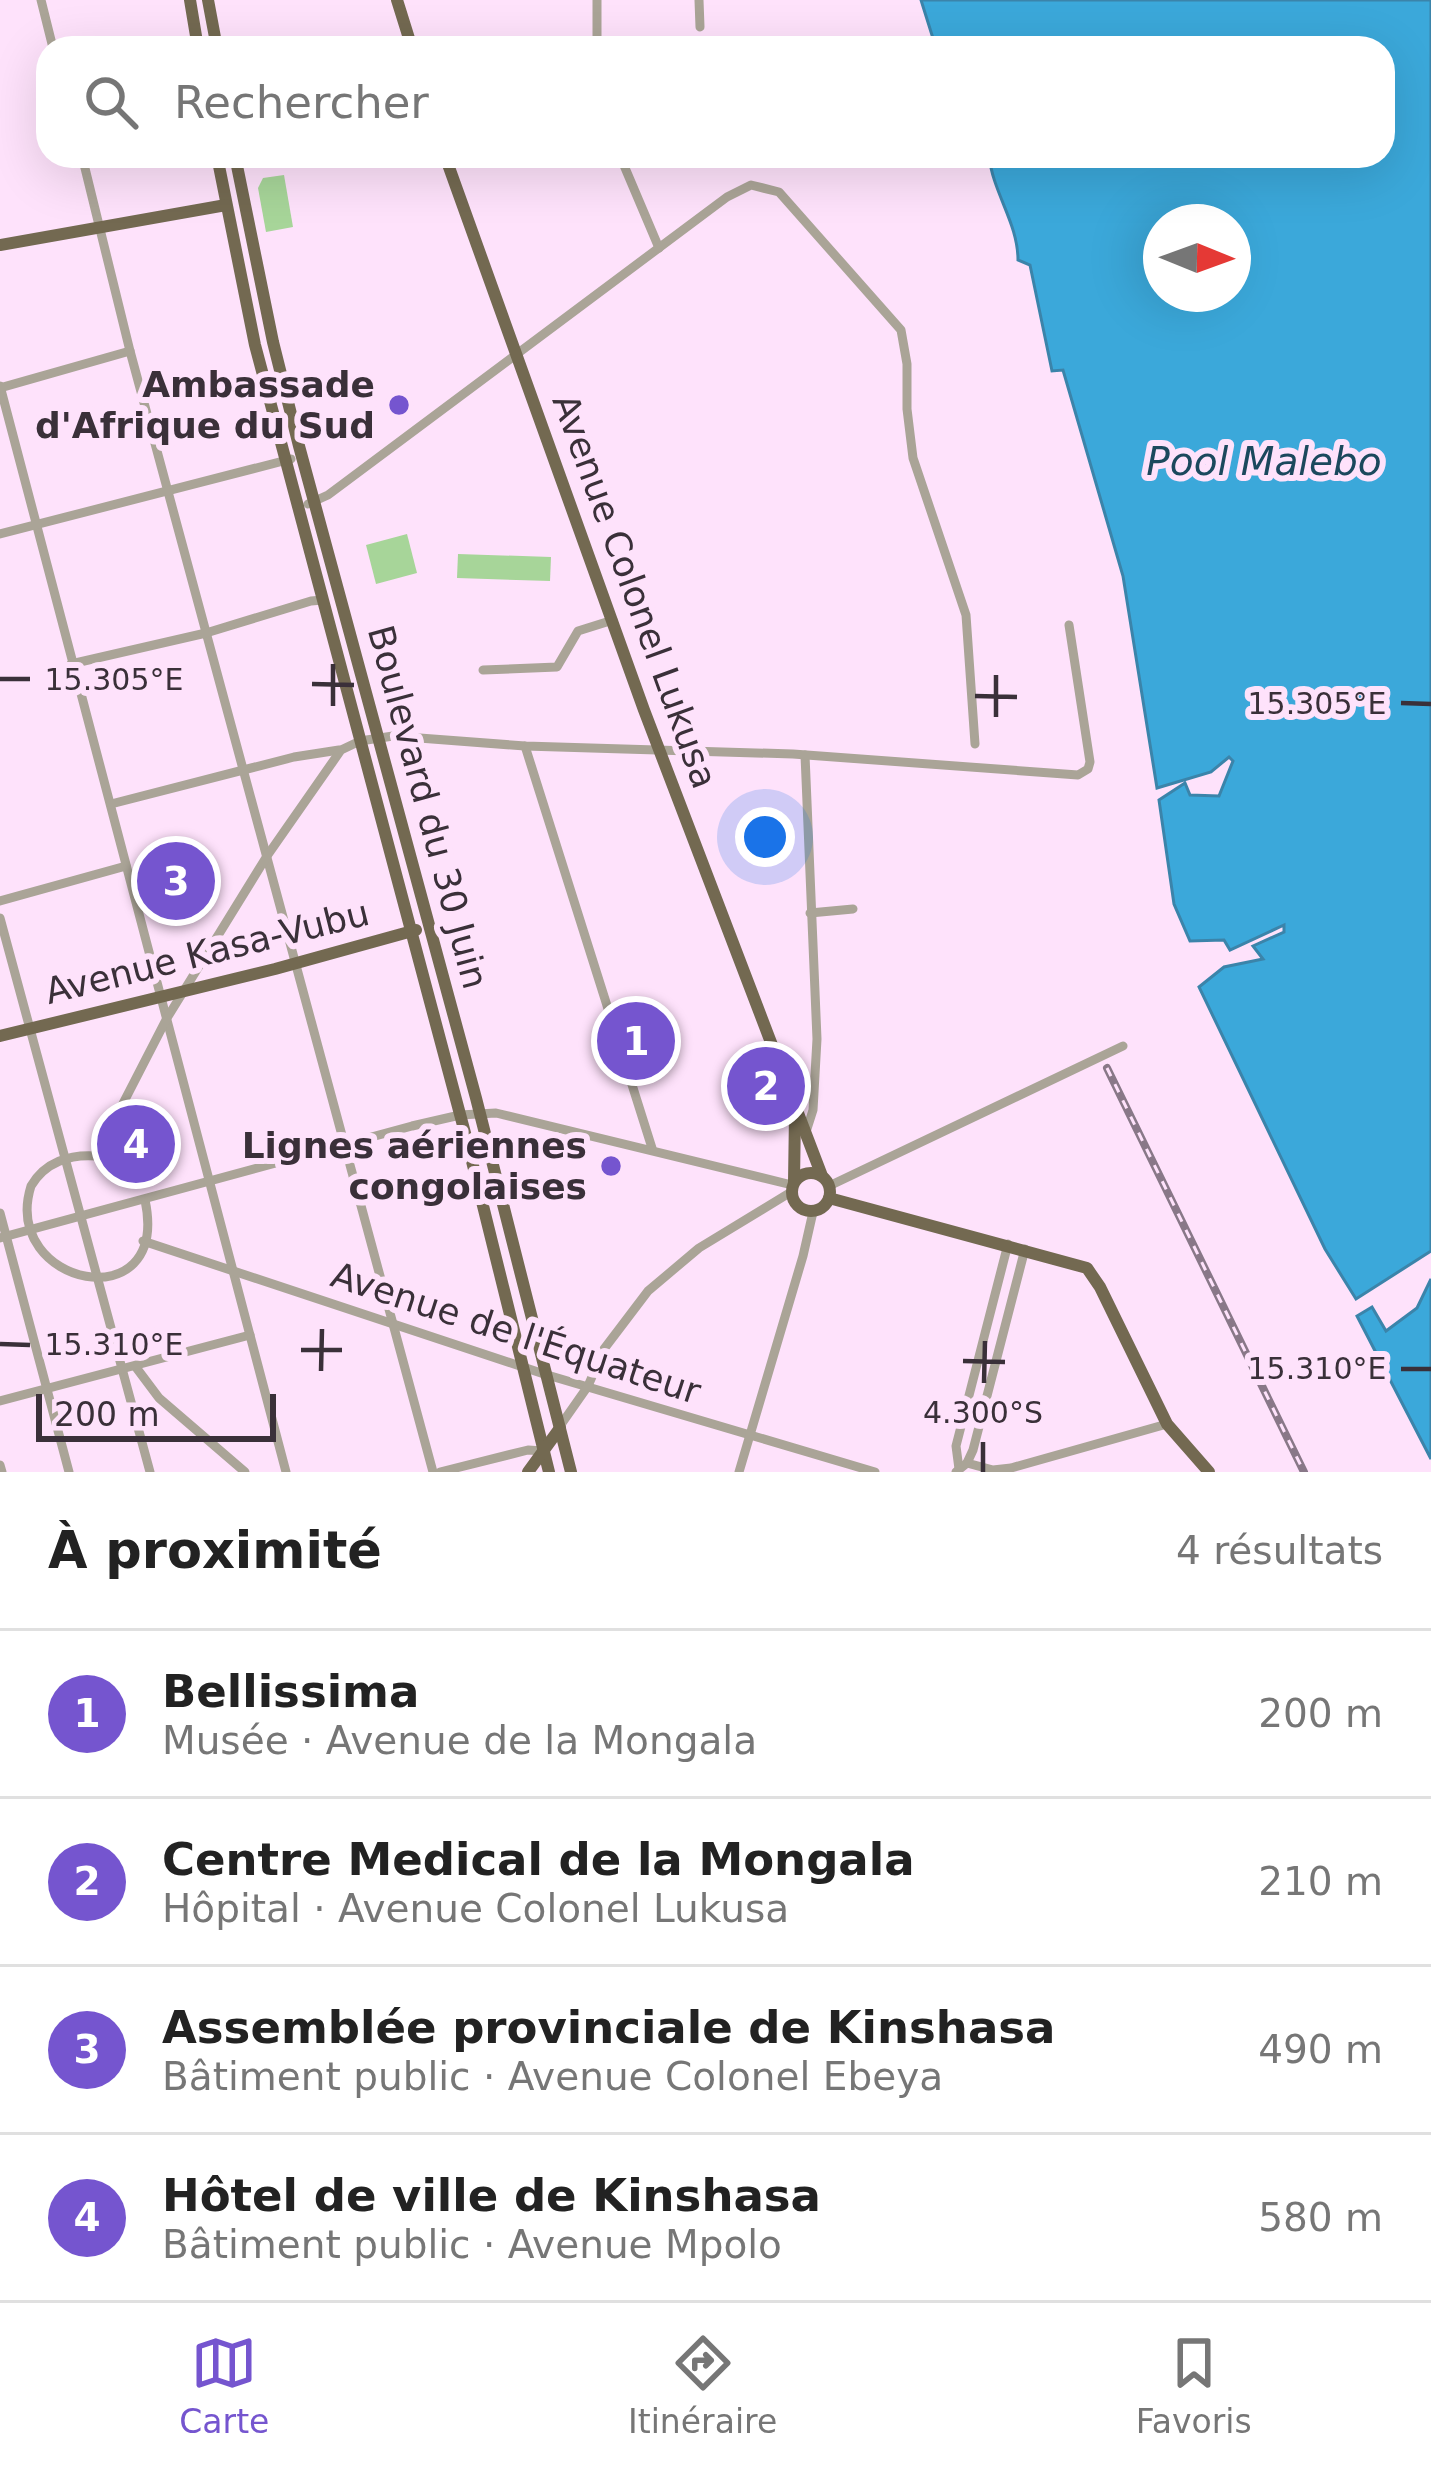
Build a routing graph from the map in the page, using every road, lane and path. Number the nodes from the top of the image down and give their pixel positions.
1 (41, 0) edge
2 (190, 0) edge
3 (208, 0) edge
4 (397, 0) edge
5 (597, 0) edge
6 (699, 0) edge
7 (700, 27) dead end
8 (50, 36) edge
9 (196, 36) edge
10 (215, 36) edge
11 (408, 36) edge
12 (598, 36) edge
13 (85, 168) edge
14 (219, 168) edge
15 (238, 168) edge
16 (449, 168) edge
17 (625, 168) edge
18 (226, 205) junction
19 (100, 226) junction
20 (0, 245) edge
21 (658, 248) junction
22 (130, 351) junction
23 (517, 351) junction
24 (0, 388) edge
25 (302, 456) junction
26 (285, 461) junction
27 (170, 489) junction
28 (314, 502) junction
29 (298, 507) junction
30 (34, 524) junction
31 (0, 534) edge
32 (323, 600) junction
33 (613, 620) junction
34 (1069, 625) dead end
35 (206, 633) junction
36 (71, 664) junction
37 (483, 670) dead end
38 (376, 737) junction
39 (360, 741) junction
40 (975, 744) dead end
41 (525, 746) junction
42 (659, 748) junction
43 (341, 750) junction
44 (805, 755) junction
45 (246, 769) junction
46 (111, 804) junction
47 (267, 856) junction
48 (126, 866) junction
49 (0, 901) edge
50 (853, 909) dead end
51 (810, 914) junction
52 (0, 918) edge
53 (429, 926) junction
54 (411, 931) junction
55 (298, 963) junction
56 (184, 990) junction
57 (161, 995) junction
58 (167, 1018) junction
59 (30, 1028) junction
60 (0, 1036) edge
61 (1124, 1046) dead end
62 (479, 1112) junction
63 (795, 1112) junction
64 (460, 1115) junction
65 (806, 1132) junction
66 (347, 1146) junction
67 (652, 1148) junction
68 (67, 1158) junction
69 (208, 1181) junction
70 (792, 1186) junction
71 (827, 1186) junction
72 (145, 1200) junction
73 (813, 1212) junction
74 (0, 1213) edge
75 (82, 1217) junction
76 (25, 1232) junction
77 (3, 1237) edge
78 (143, 1241) junction
79 (1008, 1244) junction
80 (1025, 1249) junction
81 (232, 1270) junction
82 (98, 1279) junction
83 (395, 1325) junction
84 (250, 1336) junction
85 (135, 1366) junction
86 (524, 1367) junction
87 (122, 1369) junction
88 (544, 1374) junction
89 (588, 1386) junction
90 (45, 1388) junction
91 (0, 1402) edge
92 (1167, 1424) junction
93 (560, 1428) junction
94 (749, 1434) junction
95 (543, 1451) junction
96 (961, 1468) edge
97 (69, 1472) edge
98 (150, 1472) edge
99 (244, 1472) edge
100 (286, 1472) edge
101 (436, 1472) edge
102 (528, 1472) edge
103 (549, 1472) edge
104 (571, 1472) edge
105 (739, 1472) edge
106 (875, 1472) edge
107 (1208, 1472) edge

1 - 8 street
2 - 9 main road
3 - 10 main road
4 - 11 main road
5 - 12 street
6 - 7 street
13 - 19 street
14 - 18 main road, Boulevard du 30 Juin
15 - 25 main road, Boulevard du 30 Juin
16 - 23 main road, Avenue Colonel Lukusa
17 - 21 street
18 - 19 main road
18 - 26 main road, Boulevard du 30 Juin
19 - 20 main road
19 - 22 street
21 - 23 street
21 - 40 street
22 - 24 street
22 - 27 street
23 - 28 street
23 - 33 main road, Avenue Colonel Lukusa
24 - 30 street
25 - 26 street
25 - 28 main road, Boulevard du 30 Juin
26 - 27 street
26 - 29 main road, Boulevard du 30 Juin
27 - 30 street
27 - 35 street
28 - 29 street
28 - 38 main road, Boulevard du 30 Juin
29 - 32 main road, Boulevard du 30 Juin
30 - 31 street
30 - 36 street
32 - 35 street
32 - 39 main road, Boulevard du 30 Juin
33 - 37 street
33 - 42 main road, Avenue Colonel Lukusa
34 - 44 street
35 - 36 street
35 - 45 street
36 - 46 street
38 - 39 street
38 - 41 street
38 - 53 main road, Boulevard du 30 Juin
39 - 43 street
39 - 54 main road, Boulevard du 30 Juin
41 - 42 street
41 - 67 street
42 - 44 street
42 - 63 main road, Avenue Colonel Lukusa
43 - 45 street
43 - 47 street
44 - 51 street
45 - 46 street
45 - 47 street
46 - 48 street
47 - 55 street
47 - 56 street
48 - 49 street
48 - 57 street
50 - 51 street
51 - 65 street
52 - 59 street
53 - 54 main road, Avenue Kasa-Vubu
53 - 62 main road, Boulevard du 30 Juin
54 - 55 main road, Avenue Kasa-Vubu
54 - 64 main road, Boulevard du 30 Juin
55 - 56 main road, Avenue Kasa-Vubu
55 - 66 street
56 - 57 main road, Avenue Kasa-Vubu
56 - 58 street
57 - 58 street
57 - 59 main road, Avenue Kasa-Vubu
58 - 68 street
58 - 69 street
59 - 60 main road, Avenue Kasa-Vubu
59 - 68 street
61 - 71 street
62 - 64 street
62 - 67 street
62 - 88 main road, Boulevard du 30 Juin
63 - 65 main road, Avenue Colonel Lukusa
63 - 70 main road, Avenue Colonel Lukusa
64 - 66 street
64 - 86 main road, Boulevard du 30 Juin
65 - 71 main road, Avenue Colonel Lukusa
66 - 69 street
66 - 83 street
67 - 70 street
68 - 75 street
68 - 76 street
69 - 72 street
69 - 81 street
70 - 71 main road
70 - 73 main road
70 - 89 street
71 - 73 main road
71 - 79 main road
72 - 75 street
72 - 78 street
73 - 94 street
74 - 77 street
75 - 76 street
75 - 82 street
76 - 77 street
76 - 82 street
77 - 90 street
78 - 81 street, Avenue de l'Équateur
78 - 82 street
79 - 80 main road
79 - 96 street
80 - 92 main road
80 - 96 street
81 - 83 street, Avenue de l'Équateur
81 - 84 street
82 - 87 street
83 - 86 street, Avenue de l'Équateur
83 - 101 street
84 - 85 street
84 - 100 street
85 - 87 street
85 - 99 street
86 - 88 street, Avenue de l'Équateur
86 - 95 main road, Boulevard du 30 Juin
87 - 90 street
87 - 98 street
88 - 89 street, Avenue de l'Équateur
88 - 93 main road, Boulevard du 30 Juin
89 - 93 street
89 - 94 street, Avenue de l'Équateur
90 - 91 street
90 - 97 street
92 - 96 street
92 - 107 main road
93 - 95 main road
93 - 104 main road, Boulevard du 30 Juin
94 - 105 street
94 - 106 street, Avenue de l'Équateur
95 - 101 street
95 - 102 main road
95 - 103 main road, Boulevard du 30 Juin

